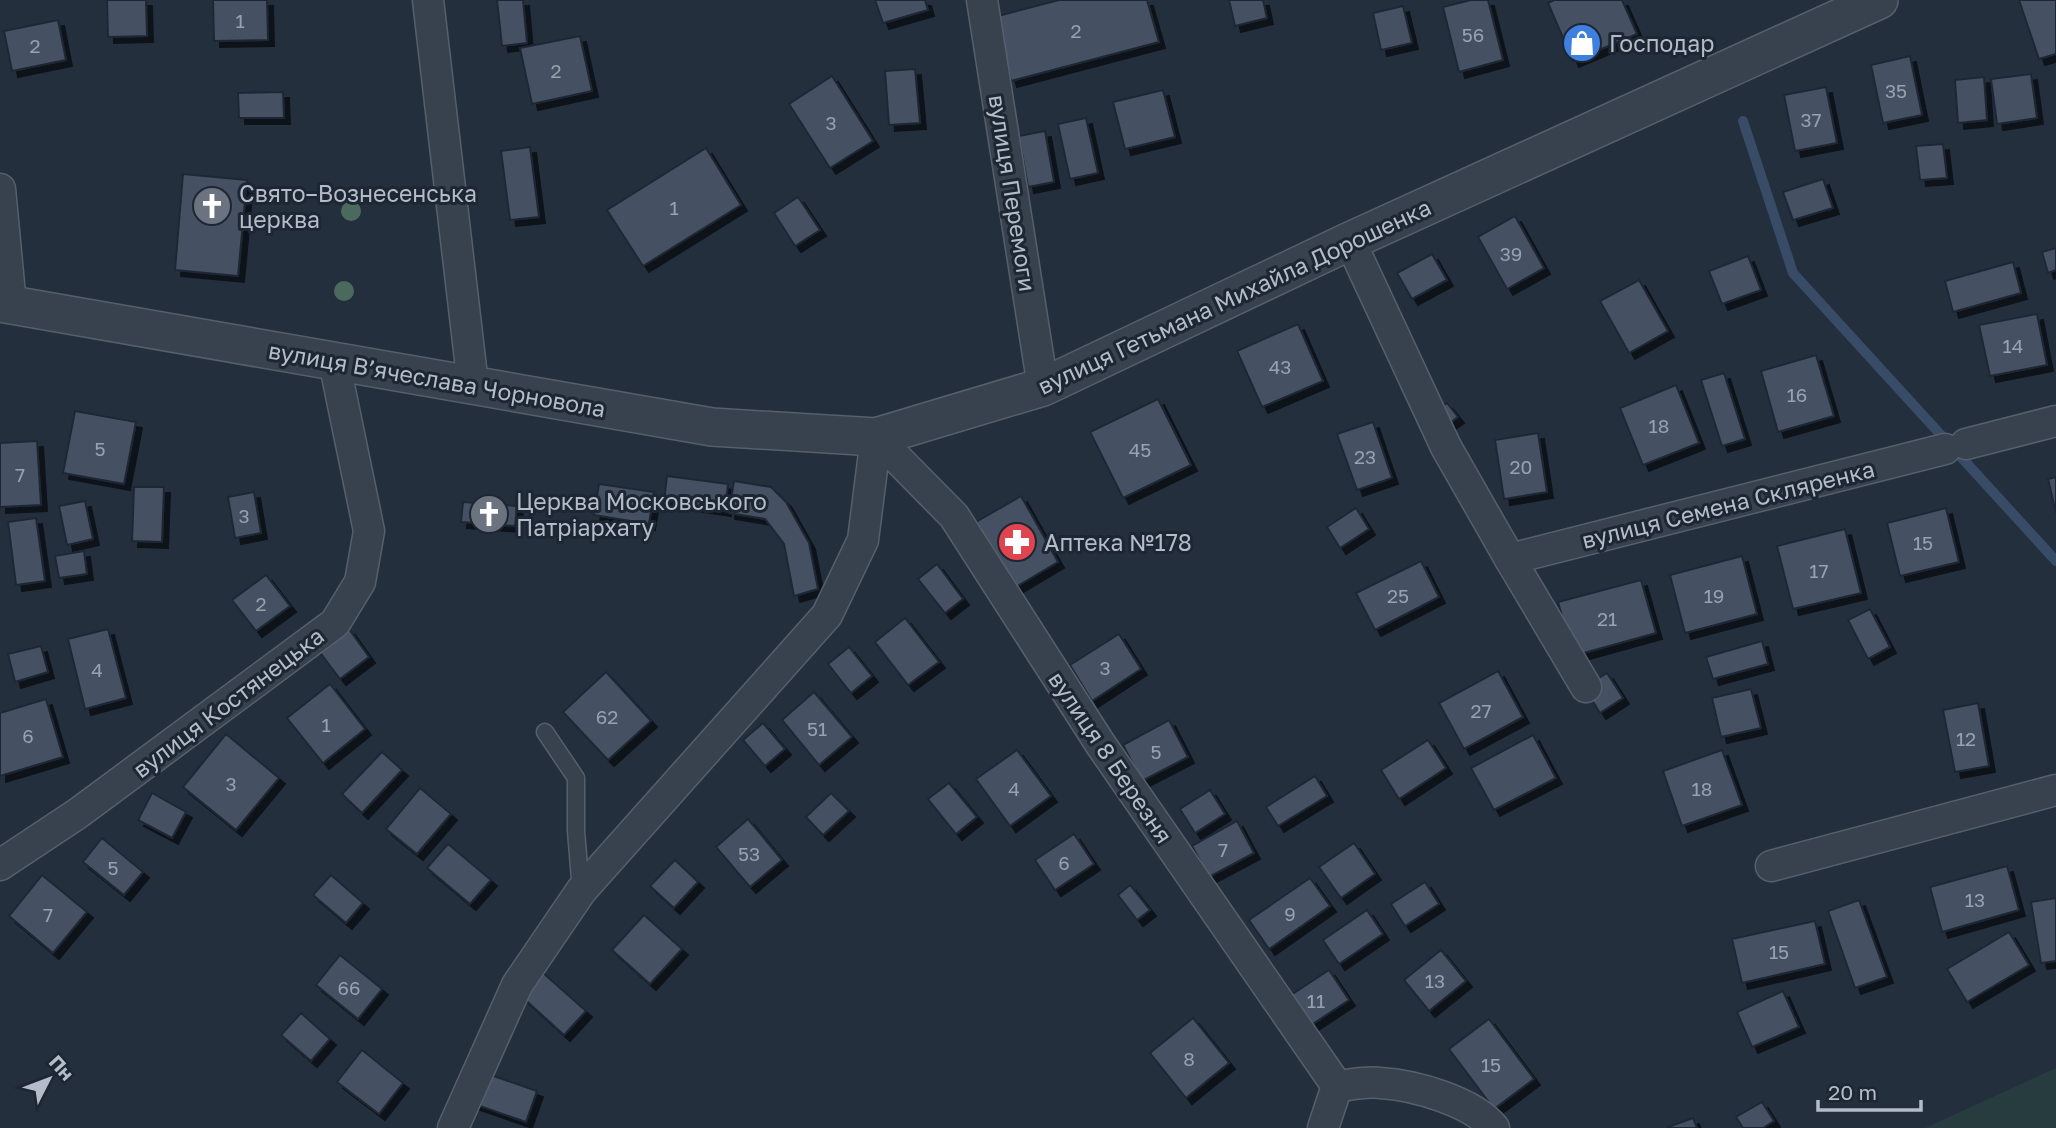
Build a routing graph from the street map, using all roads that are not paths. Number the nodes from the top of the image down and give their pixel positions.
1 (428, 0) edge
2 (982, 0) edge
3 (1868, 2) edge
4 (0, 189) edge
5 (1350, 241) junction
6 (6, 304) edge
7 (334, 361) junction
8 (473, 385) junction
9 (1043, 387) junction
10 (2056, 421) edge
11 (876, 437) junction
12 (1510, 559) junction
13 (1586, 687) dead end
14 (545, 732) dead end
15 (2056, 790) edge
16 (0, 865) edge
17 (1771, 866) dead end
18 (581, 891) junction
19 (1337, 1086) junction
20 (453, 1128) edge
21 (1323, 1128) edge
22 (1494, 1128) edge

1 - 8 street
2 - 9 street, вулиця Перемоги
3 - 5 street, вулиця Гетьмана Михайла Дорошенка
4 - 6 street
5 - 9 street, вулиця Гетьмана Михайла Дорошенка
5 - 12 street
6 - 7 street, вулиця Вʼячеслава Чорновола
7 - 8 street, вулиця Вʼячеслава Чорновола
7 - 16 street, вулиця Костянецька
8 - 11 street, вулиця Вʼячеслава Чорновола
9 - 11 street, вулиця Гетьмана Михайла Дорошенка
10 - 12 street, вулиця Семена Скляренка
11 - 18 street
11 - 19 street, вулиця 8 Березня
12 - 13 street
14 - 18 lane
15 - 17 street
18 - 20 street
19 - 21 street
19 - 22 street

